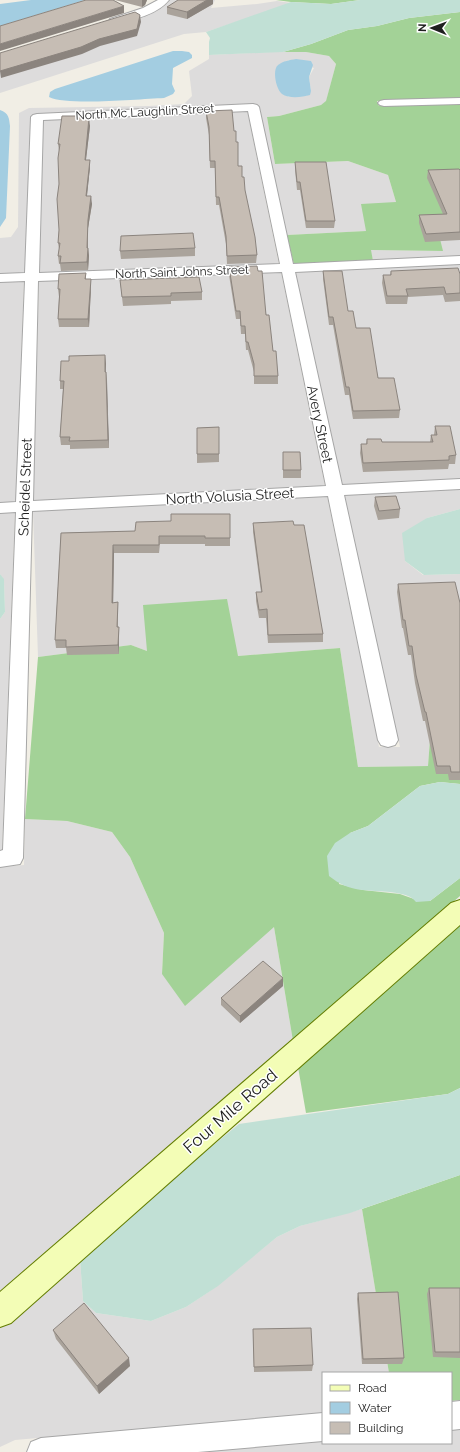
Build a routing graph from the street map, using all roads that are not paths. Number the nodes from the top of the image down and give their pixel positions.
1 (164, 0) edge
2 (101, 25) edge
3 (460, 101) edge
4 (384, 103) dead end
5 (253, 107) joint
6 (37, 117) joint
7 (460, 260) edge
8 (287, 268) junction
9 (32, 277) junction
10 (0, 278) edge
11 (460, 484) edge
12 (335, 490) junction
13 (24, 507) junction
14 (0, 508) edge
15 (388, 740) dead end
16 (7, 858) edge
17 (460, 910) edge
18 (0, 1312) edge
19 (322, 1427) edge
20 (41, 1452) edge

1 - 2 street
3 - 4 street
5 - 6 street, North Mc Laughlin Street
5 - 8 street, Avery Street
6 - 9 street, Scheidel Street
7 - 8 street, North Saint Johns Street
8 - 9 street, North Saint Johns Street
8 - 12 street, Avery Street
9 - 10 street, North Saint Johns Street
9 - 13 street, Scheidel Street
11 - 12 street, North Volusia Street
12 - 13 street, North Volusia Street
12 - 15 street, Avery Street
13 - 14 street, North Volusia Street
13 - 16 street, Scheidel Street
17 - 18 main road, Four Mile Road
19 - 20 street

